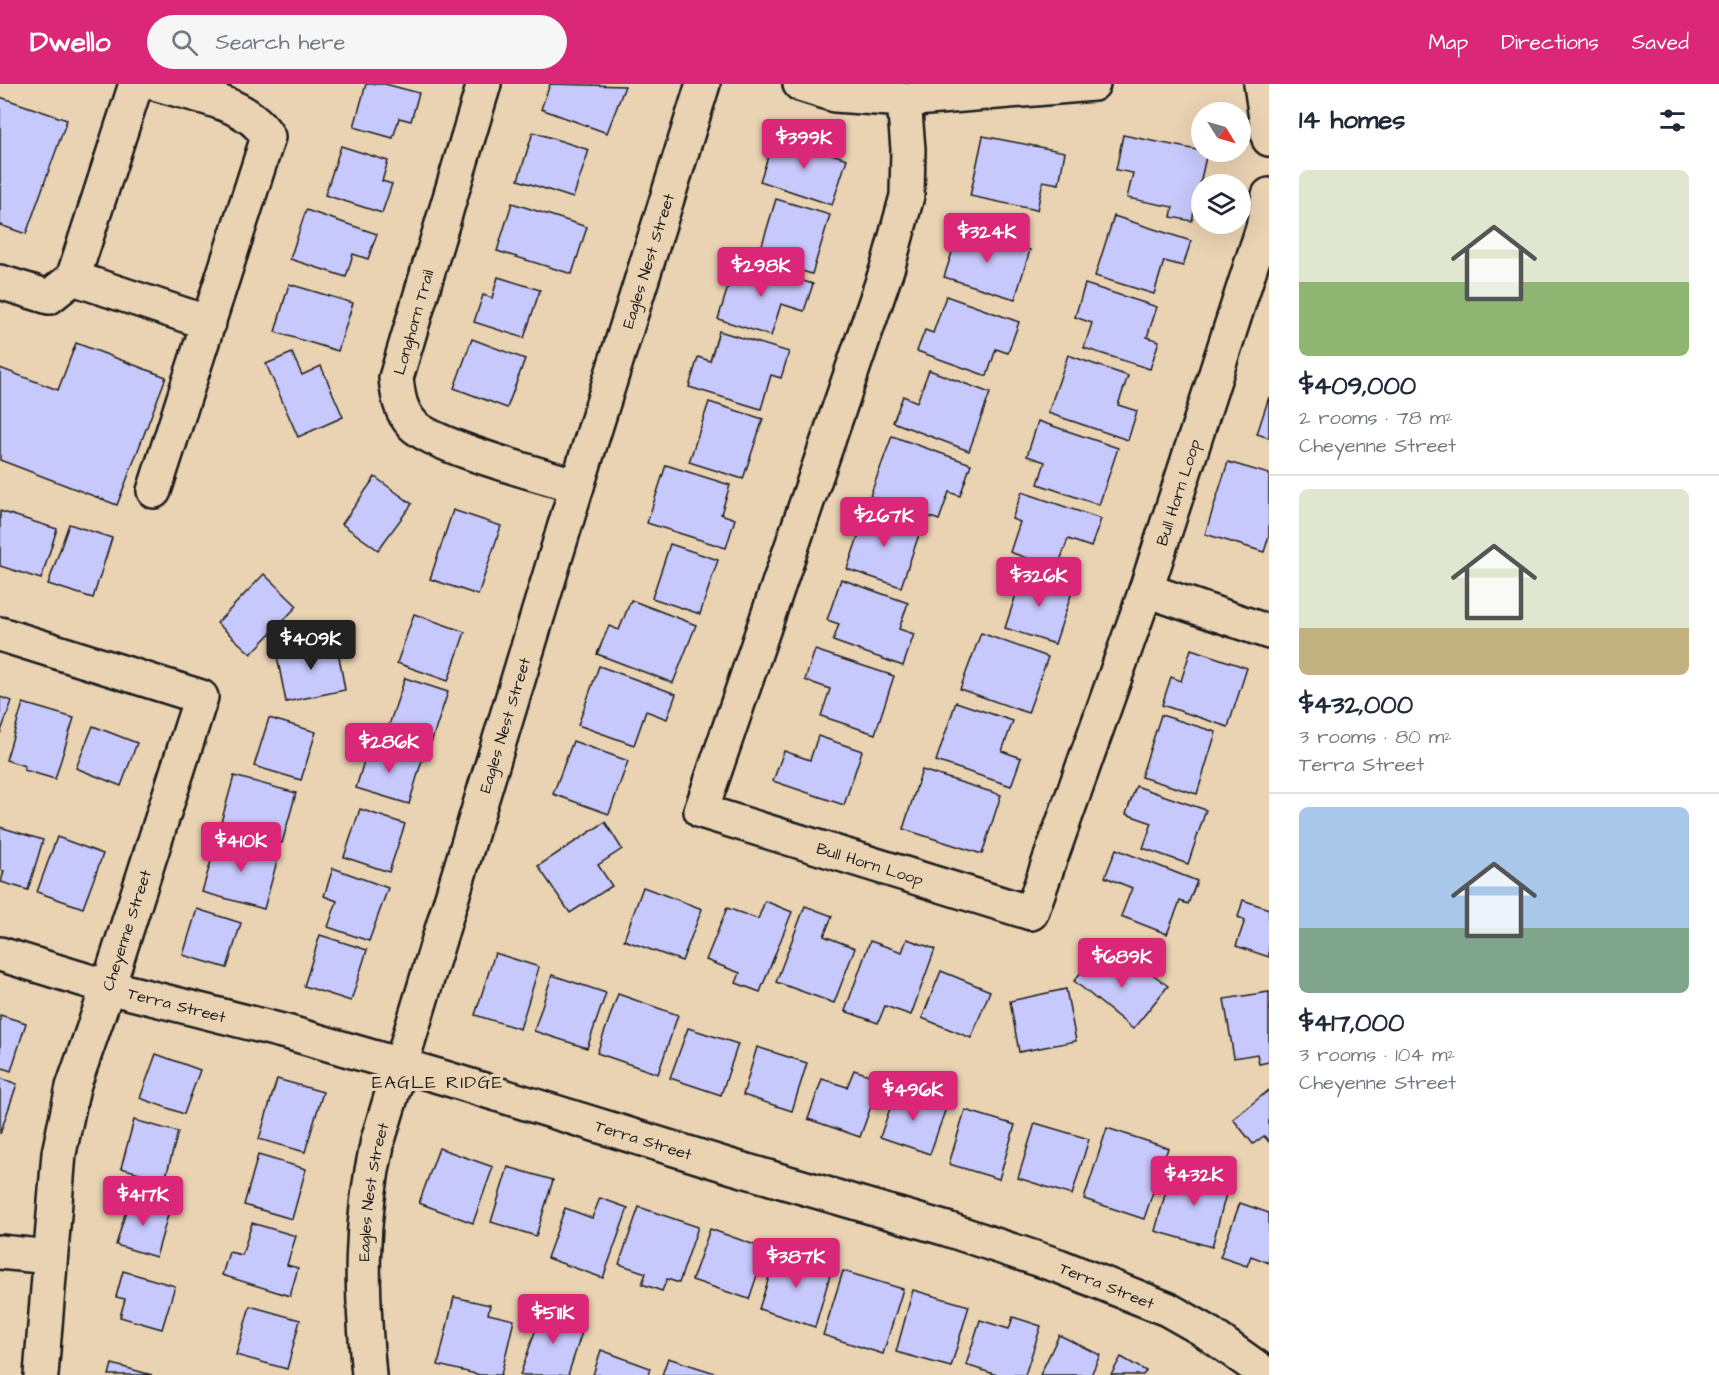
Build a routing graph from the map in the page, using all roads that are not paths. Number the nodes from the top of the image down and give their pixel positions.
1 (136, 84) edge
2 (159, 84) edge
3 (484, 84) edge
4 (703, 84) edge
5 (800, 84) edge
6 (1093, 84) edge
7 (1261, 84) edge
8 (904, 100) junction
9 (1269, 139) edge
10 (1269, 195) edge
11 (74, 278) junction
12 (0, 282) edge
13 (209, 323) junction
14 (577, 486) junction
15 (154, 491) dead end
16 (1146, 590) junction
17 (1269, 632) edge
18 (0, 634) edge
19 (0, 954) edge
20 (108, 987) junction
21 (400, 1064) junction
22 (0, 1252) edge
23 (50, 1257) junction
24 (1248, 1370) edge
25 (41, 1375) edge
26 (369, 1375) edge

1 - 11 street
2 - 13 street
3 - 14 street, Longhorn Trail
4 - 14 street, Eagles Nest Street
5 - 8 street
6 - 8 street
7 - 9 street
8 - 16 street, Bull Horn Loop
10 - 16 street, Bull Horn Loop
11 - 12 street
11 - 13 street
13 - 15 street
14 - 21 street, Eagles Nest Street
16 - 17 street
18 - 20 street, Cheyenne Street
19 - 20 street, Terra Street
20 - 21 street, Terra Street
20 - 23 street, Cheyenne Street
21 - 24 street, Terra Street
21 - 26 street, Eagles Nest Street
22 - 23 street
23 - 25 street, Cheyenne Street

